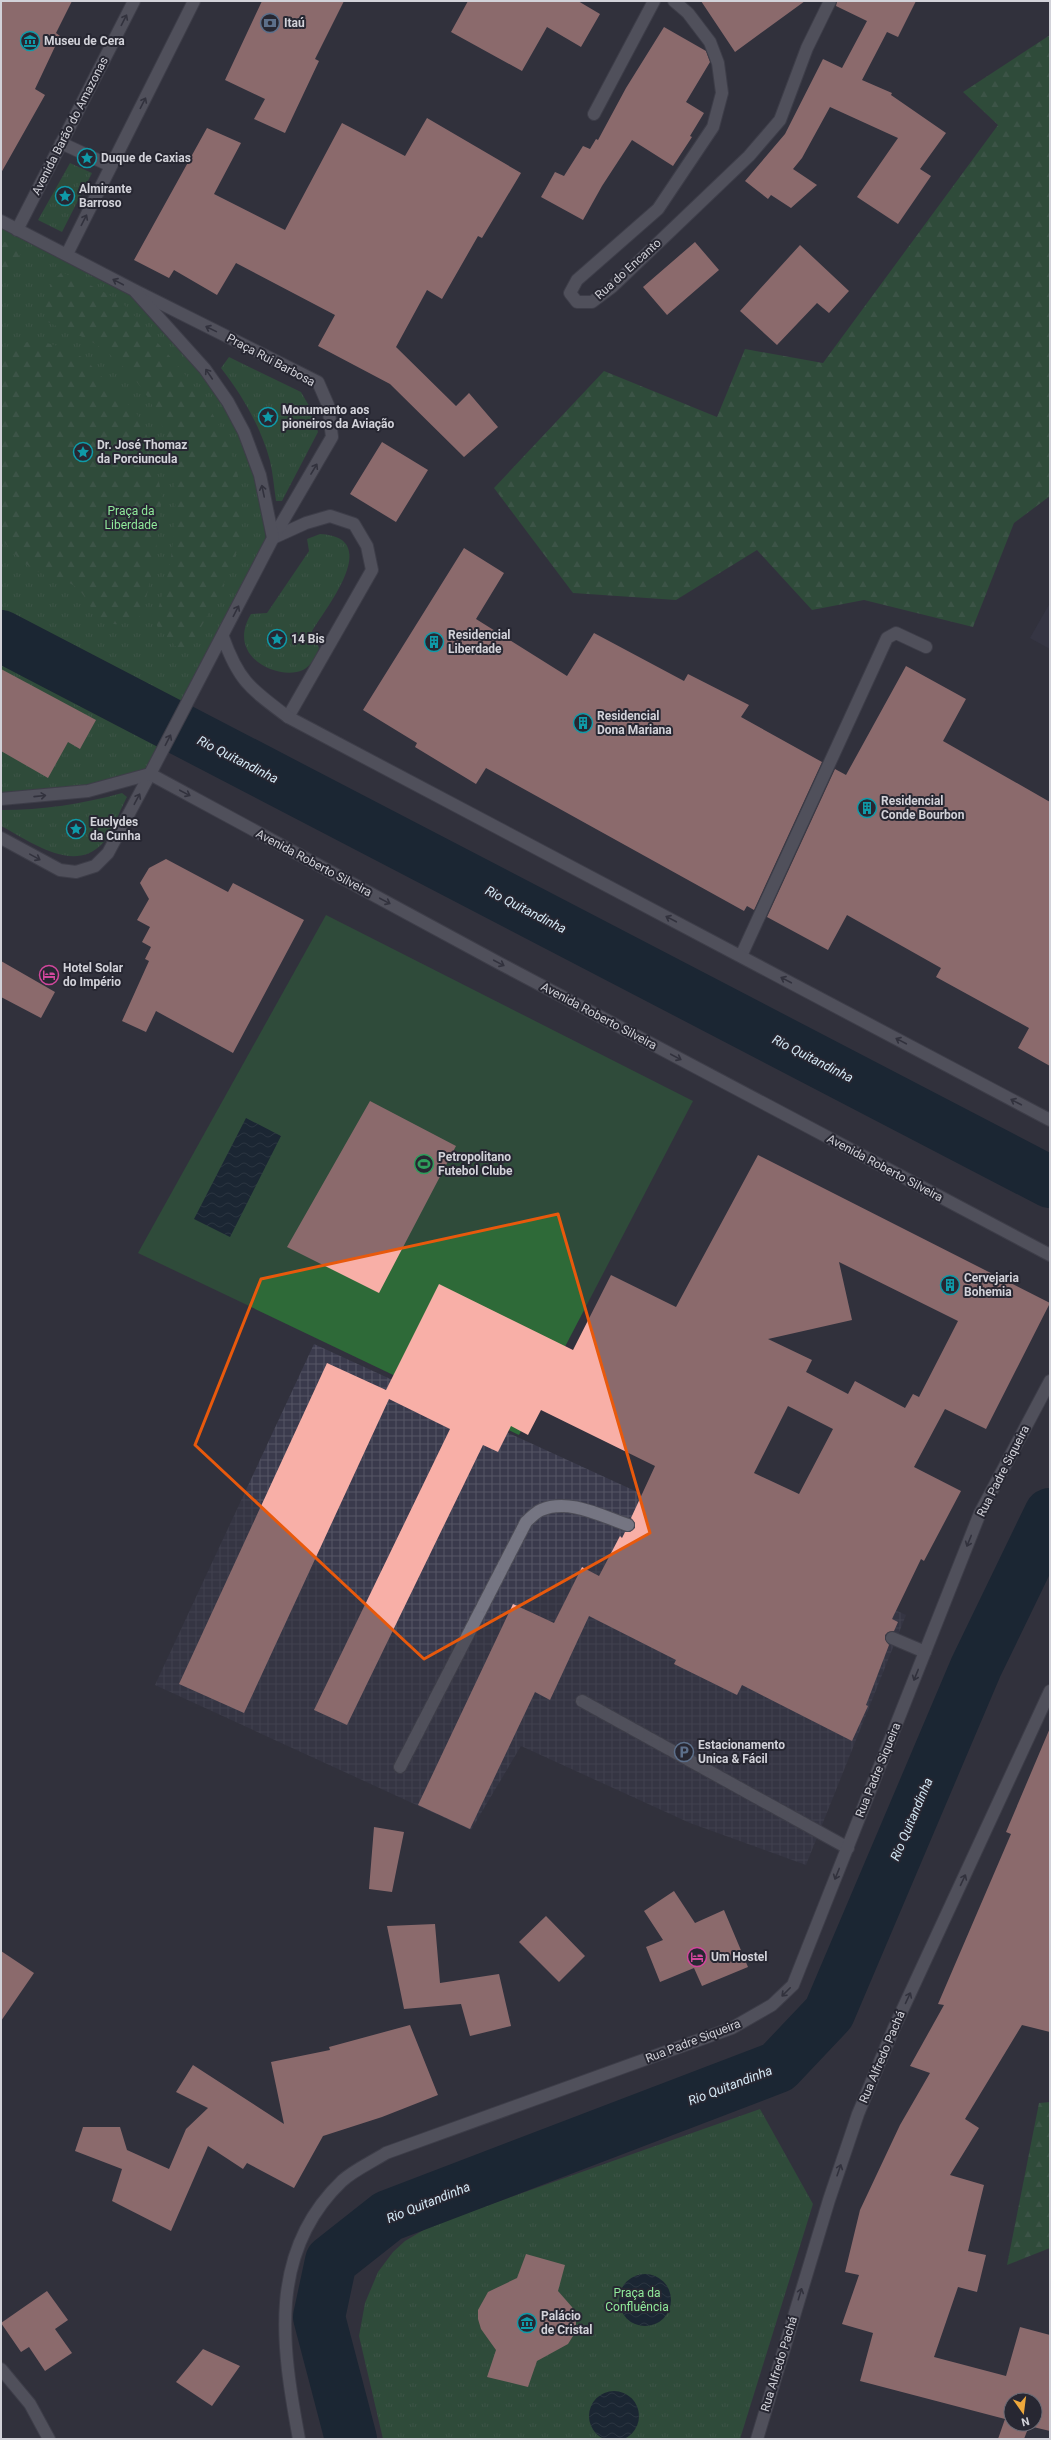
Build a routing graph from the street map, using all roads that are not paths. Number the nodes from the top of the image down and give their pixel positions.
1 (134, 1) edge
2 (194, 1) edge
3 (654, 1) edge
4 (674, 1) edge
5 (830, 1) edge
6 (594, 114) dead end
7 (61, 143) junction
8 (111, 166) junction
9 (1, 221) edge
10 (17, 230) junction
11 (67, 254) junction
12 (134, 290) junction
13 (273, 538) junction
14 (223, 637) junction
15 (926, 647) dead end
16 (288, 717) junction
17 (150, 774) junction
18 (1, 799) edge
19 (1, 838) edge
20 (741, 956) junction
21 (1050, 1120) edge
22 (1050, 1255) edge
23 (1050, 1381) edge
24 (628, 1525) dead end
25 (892, 1638) dead end
26 (925, 1652) junction
27 (1050, 1691) edge
28 (582, 1701) dead end
29 (400, 1766) dead end
30 (848, 1848) junction
31 (1, 2368) edge
32 (49, 2439) edge
33 (299, 2439) edge
34 (758, 2439) edge

7 -> 1 main road, Avenida Barão do Amazonas
8 -> 2 main road
3 - 6 main road
4 - 5 main road, Rua do Encanto
7 - 8 main road
7 - 10 main road, Avenida Barão do Amazonas
11 -> 8 main road
9 - 10 main road
10 - 11 main road
12 -> 11 main road
13 -> 12 main road
13 -> 12 main road, Praça Rui Barbosa
14 -> 13 main road
13 - 16 main road
14 - 16 main road
17 -> 14 main road
15 - 20 main road
20 -> 16 main road
18 -> 17 main road
19 -> 17 main road
17 -> 22 main road, Avenida Roberto Silveira
21 -> 20 main road
23 -> 26 main road, Rua Padre Siqueira
24 - 29 main road
25 - 26 main road
26 -> 30 main road, Rua Padre Siqueira
34 -> 27 main road, Rua Alfredo Pachá
28 - 30 main road
30 -> 33 main road, Rua Padre Siqueira
31 - 32 main road

